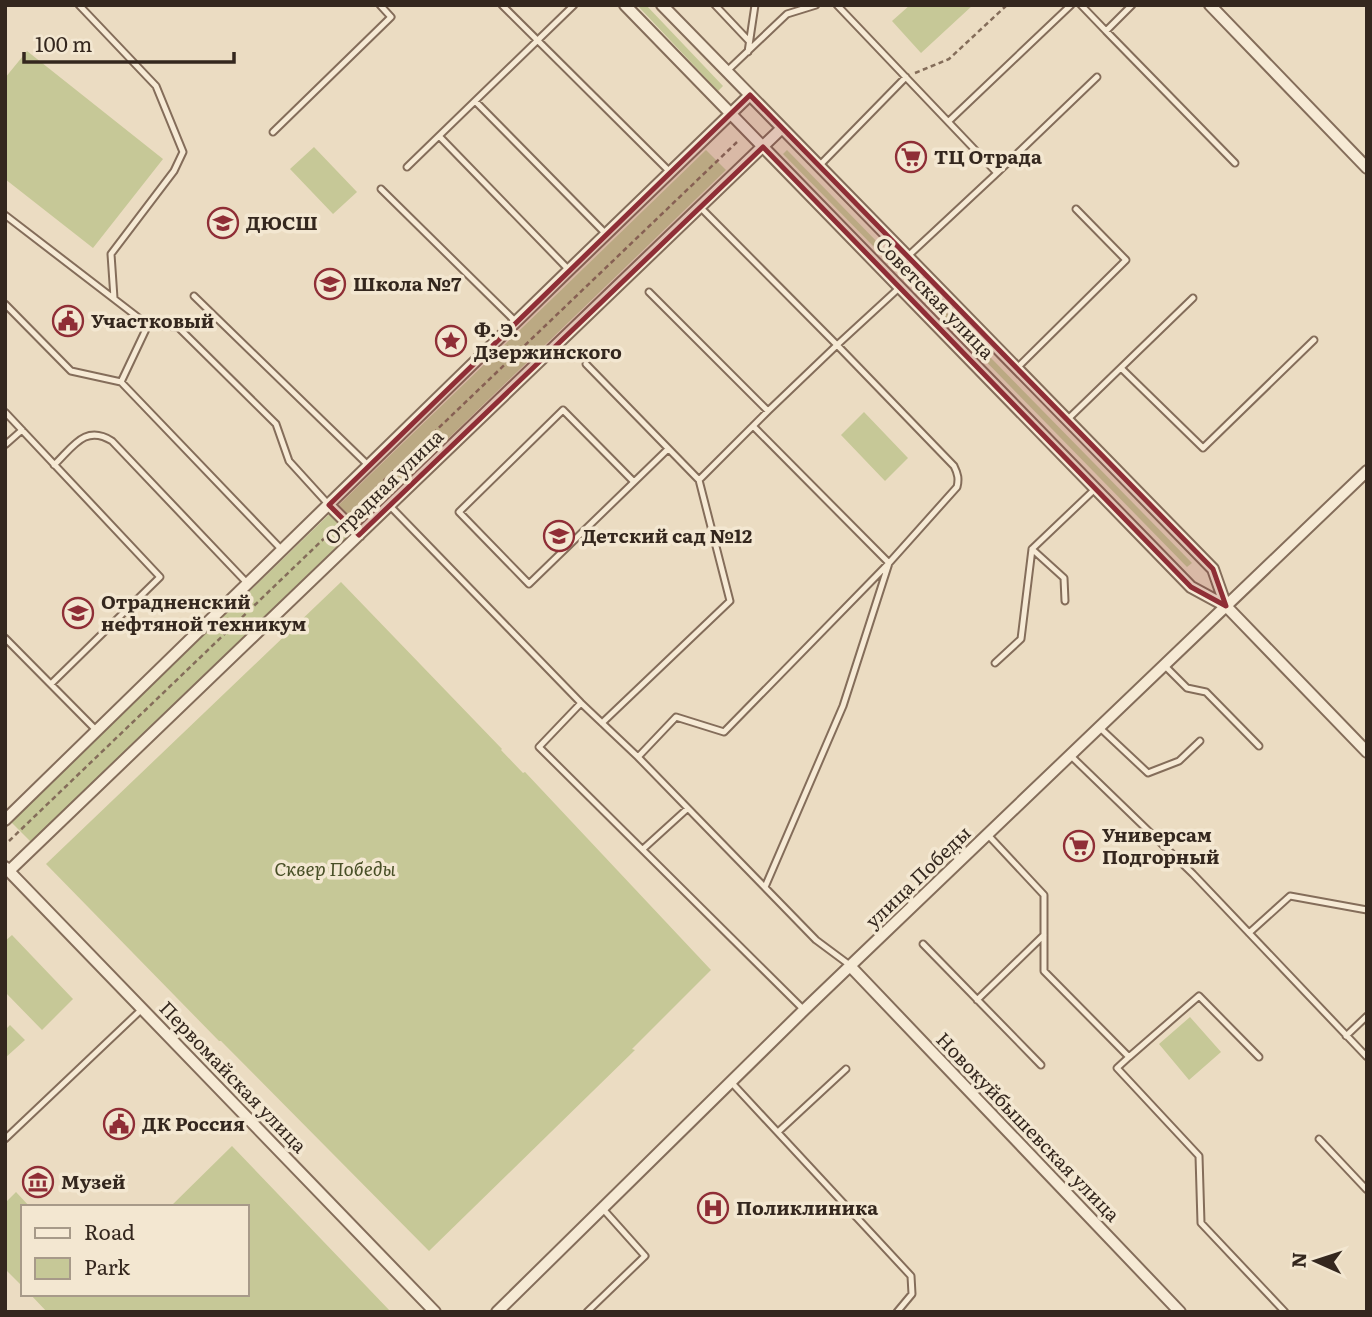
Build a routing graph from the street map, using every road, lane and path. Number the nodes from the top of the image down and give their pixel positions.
1 (79, 5) edge
2 (380, 5) edge
3 (502, 5) edge
4 (574, 5) edge
5 (625, 5) edge
6 (662, 5) edge
7 (715, 5) edge
8 (755, 5) edge
9 (816, 5) edge
10 (837, 5) edge
11 (1007, 5) edge
12 (1071, 5) edge
13 (1081, 5) edge
14 (1132, 5) edge
15 (1210, 5) edge
16 (1106, 31) junction
17 (538, 41) junction
18 (750, 41) junction
19 (748, 52) junction
20 (727, 71) junction
21 (906, 77) junction
22 (1097, 77) dead end
23 (750, 95) junction
24 (475, 101) junction
25 (731, 114) junction
26 (948, 121) junction
27 (782, 128) junction
28 (273, 132) dead end
29 (439, 136) junction
30 (737, 142) dead end
31 (763, 147) junction
32 (1235, 163) dead end
33 (819, 166) junction
34 (407, 167) dead end
35 (1367, 168) edge
36 (670, 173) junction
37 (997, 173) junction
38 (381, 189) dead end
39 (700, 207) junction
40 (1076, 208) dead end
41 (5, 215) edge
42 (606, 234) junction
43 (908, 256) junction
44 (569, 270) junction
45 (900, 287) junction
46 (649, 292) dead end
47 (194, 296) dead end
48 (114, 298) junction
49 (1193, 298) dead end
50 (5, 304) edge
51 (517, 322) junction
52 (148, 325) junction
53 (1314, 340) dead end
54 (836, 345) junction
55 (586, 364) dead end
56 (1017, 368) junction
57 (1121, 368) junction
58 (121, 382) junction
59 (768, 411) junction
60 (5, 412) edge
61 (1067, 420) junction
62 (753, 426) junction
63 (22, 430) junction
64 (5, 445) edge
65 (668, 449) junction
66 (54, 465) junction
67 (369, 466) junction
68 (1367, 471) edge
69 (699, 480) junction
70 (634, 482) junction
71 (1096, 488) junction
72 (329, 505) junction
73 (390, 506) junction
74 (344, 520) junction
75 (359, 535) junction
76 (1032, 549) junction
77 (282, 550) junction
78 (889, 563) junction
79 (248, 584) junction
80 (1065, 601) dead end
81 (1226, 606) junction
82 (5, 638) edge
83 (995, 663) dead end
84 (1164, 666) junction
85 (51, 684) junction
86 (582, 703) junction
87 (603, 723) junction
88 (1099, 727) junction
89 (97, 731) junction
90 (1200, 741) dead end
91 (1259, 746) dead end
92 (1367, 752) edge
93 (1070, 755) junction
94 (638, 757) junction
95 (687, 809) junction
96 (5, 820) edge
97 (987, 835) junction
98 (9, 841) dead end
99 (643, 849) junction
100 (7, 869) edge
101 (765, 887) junction
102 (1367, 910) edge
103 (1249, 933) junction
104 (1044, 935) junction
105 (923, 944) dead end
106 (851, 967) junction
107 (977, 1000) junction
108 (142, 1009) junction
109 (804, 1010) junction
110 (1367, 1016) edge
111 (1346, 1036) junction
112 (1129, 1057) junction
113 (1259, 1057) dead end
114 (1367, 1058) edge
115 (1041, 1066) dead end
116 (846, 1069) dead end
117 (731, 1082) junction
118 (778, 1132) junction
119 (5, 1139) edge
120 (1319, 1139) dead end
121 (1367, 1190) edge
122 (602, 1209) junction
123 (435, 1312) edge
124 (497, 1312) edge
125 (587, 1312) edge
126 (897, 1312) edge
127 (1180, 1312) edge
128 (1285, 1312) edge

1 - 48 lane
2 - 28 lane
3 - 17 lane
4 - 17 lane
5 - 25 street, Советская улица
6 - 20 street, Советская улица
7 - 18 lane
8 - 18 lane
9 - 19 lane
10 - 21 lane
11 - 21 path
12 - 26 lane
13 - 16 lane
14 - 16 lane
15 - 35 street
16 - 32 lane
17 - 24 lane
17 - 36 lane
18 - 19 lane
19 - 20 lane
20 - 23 street, Советская улица
21 - 26 lane
21 - 33 lane
22 - 37 lane
23 - 25 street, Отрадная улица
23 - 27 street, Советская улица
24 - 29 lane
24 - 42 lane
25 - 31 street, Советская улица
25 - 36 street, Отрадная улица
26 - 37 lane
27 - 31 street, Отрадная улица
27 - 33 street, Советская улица
29 - 34 lane
29 - 44 lane
30 - 74 path
31 - 39 street, Отрадная улица
31 - 45 street, Советская улица
33 - 43 street, Советская улица
36 - 42 street, Отрадная улица
37 - 43 lane
38 - 51 lane
39 - 54 lane
39 - 73 street, Отрадная улица
40 - 56 lane
41 - 48 lane
42 - 44 street, Отрадная улица
43 - 56 street, Советская улица
44 - 51 street, Отрадная улица
45 - 54 lane
45 - 71 street, Советская улица
46 - 59 lane
47 - 67 lane
48 - 52 lane
49 - 57 lane
50 - 58 lane
51 - 67 street, Отрадная улица
52 - 58 lane
52 - 72 lane
53 - 57 lane
54 - 59 lane
54 - 78 lane
55 - 65 lane
56 - 61 street, Советская улица
57 - 61 lane
58 - 77 lane
59 - 62 lane
60 - 63 lane
61 - 81 street, Советская улица
62 - 69 lane
62 - 78 lane
63 - 64 lane
63 - 66 lane
65 - 69 lane
65 - 70 lane
66 - 79 lane
66 - 85 lane
67 - 72 street, Отрадная улица
68 - 81 street, улица Победы
69 - 87 lane
70 - 70 lane
71 - 76 lane
71 - 81 street, Советская улица
72 - 74 street
72 - 77 street, Отрадная улица
73 - 75 street, Отрадная улица
73 - 86 lane
74 - 75 street
74 - 98 path
75 - 100 street, Отрадная улица
76 - 80 lane
76 - 83 lane
77 - 79 street, Отрадная улица
78 - 94 lane
78 - 101 lane
79 - 89 street, Отрадная улица
81 - 84 street, улица Победы
81 - 92 street, Советская улица
82 - 85 lane
84 - 88 street, улица Победы
84 - 91 lane
85 - 89 lane
86 - 87 lane
86 - 99 lane
87 - 94 lane
88 - 90 lane
88 - 93 street, улица Победы
89 - 96 street, Отрадная улица
93 - 97 street, улица Победы
93 - 103 lane
94 - 95 lane
95 - 99 lane
95 - 101 lane
97 - 104 lane
97 - 106 street, улица Победы
99 - 109 lane
100 - 108 street, Первомайская улица
101 - 106 lane
102 - 103 lane
103 - 111 lane
104 - 107 lane
104 - 112 lane
105 - 107 lane
106 - 109 street, улица Победы
106 - 127 street, Новокуйбышевская улица
107 - 115 lane
108 - 119 lane
108 - 123 street, Первомайская улица
109 - 117 street, улица Победы
110 - 111 lane
111 - 114 lane
112 - 113 lane
112 - 128 lane
116 - 118 lane
117 - 118 lane
117 - 122 street, улица Победы
118 - 126 lane
120 - 121 lane
122 - 124 street, улица Победы
122 - 125 lane

